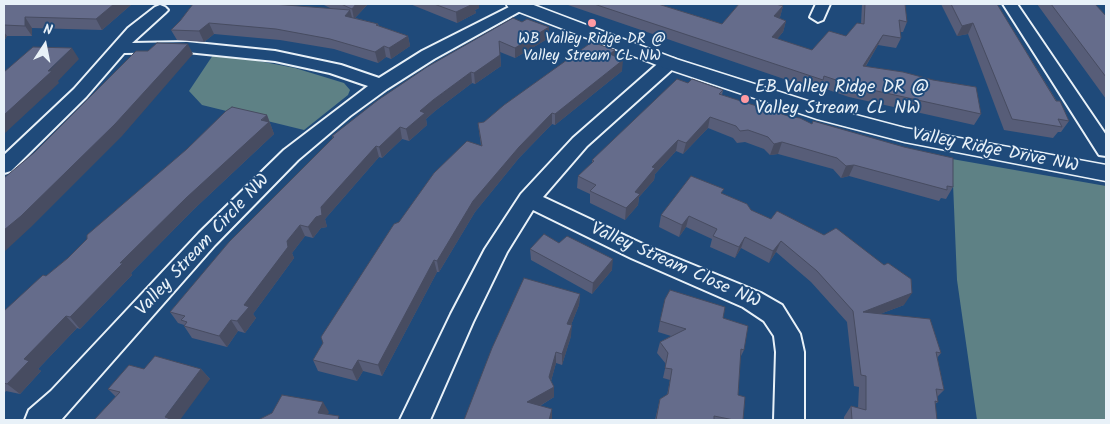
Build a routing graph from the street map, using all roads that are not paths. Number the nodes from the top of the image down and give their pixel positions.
1 (1010, 4) edge
2 (521, 5) edge
3 (160, 10) dead end
4 (119, 48) junction
5 (670, 63) junction
6 (381, 85) junction
7 (1106, 150) edge
8 (4, 166) edge
9 (1106, 173) edge
10 (529, 199) junction
11 (40, 420) edge
12 (415, 420) edge
13 (789, 420) edge

1 - 7 street
2 - 5 street, Valley Ridge Drive NW
2 - 6 street, Valley Stream Circle NW
3 - 4 street
4 - 6 street
4 - 8 street
5 - 9 street, Valley Ridge Drive NW
5 - 10 street
6 - 11 street, Valley Stream Circle NW
10 - 12 street
10 - 13 street, Valley Stream Close NW

